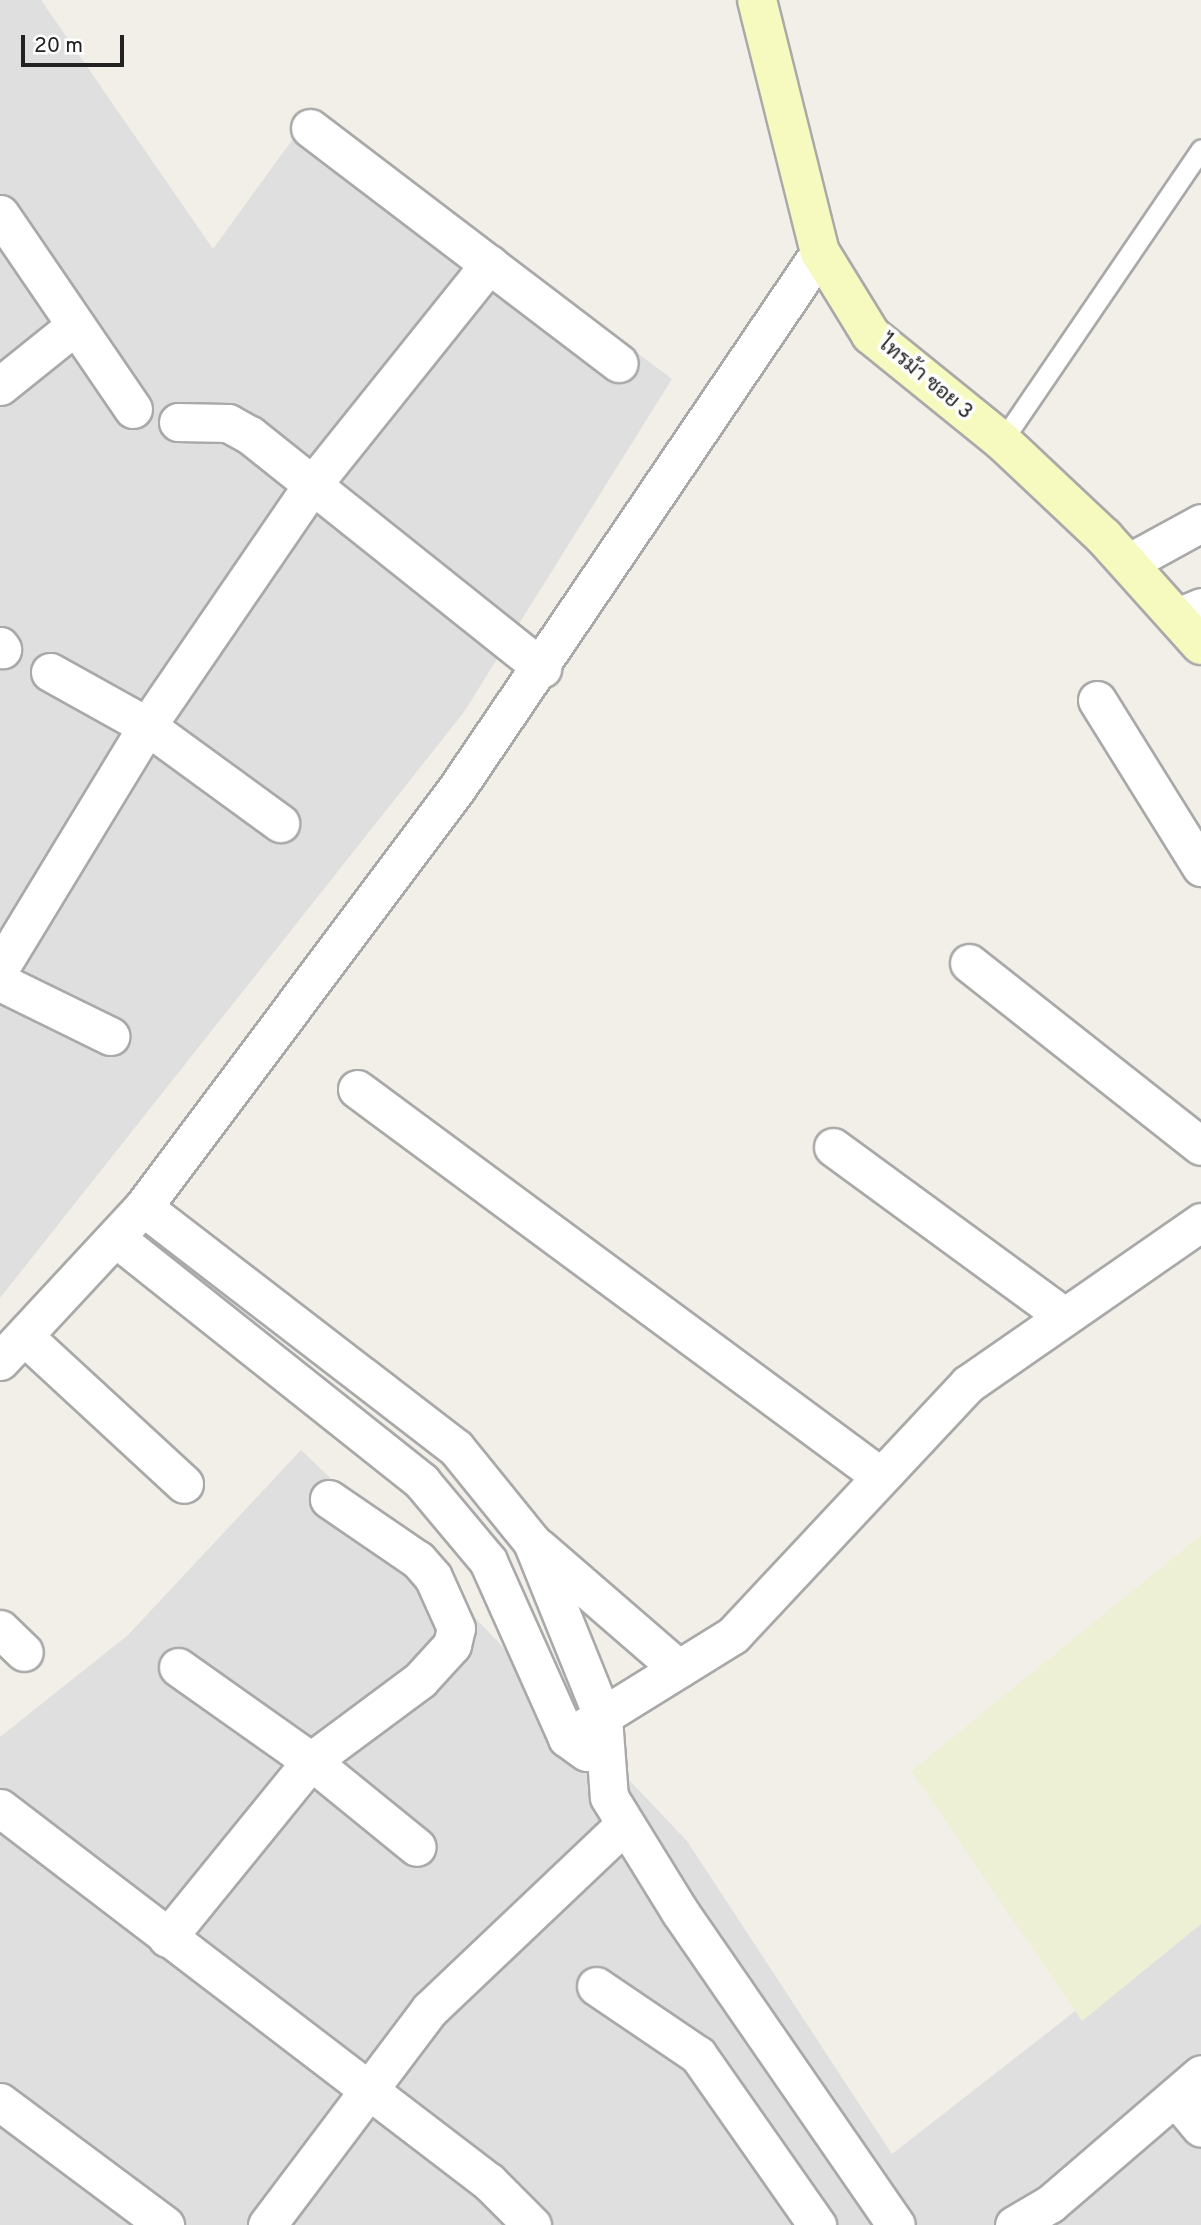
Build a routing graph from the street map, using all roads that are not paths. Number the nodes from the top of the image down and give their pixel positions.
1 (757, 0) edge
2 (310, 128) dead end
3 (1201, 149) edge
4 (0, 214) edge
5 (820, 252) junction
6 (489, 264) junction
7 (76, 325) junction
8 (619, 363) dead end
9 (0, 386) edge
10 (133, 408) dead end
11 (178, 422) dead end
12 (1002, 441) junction
13 (313, 484) junction
14 (1201, 523) edge
15 (1128, 563) junction
16 (1194, 623) edge
17 (542, 667) junction
18 (50, 672) dead end
19 (1097, 700) dead end
20 (147, 726) junction
21 (280, 823) dead end
22 (1201, 867) edge
23 (969, 964) dead end
24 (0, 968) edge
25 (0, 982) edge
26 (110, 1036) dead end
27 (357, 1088) dead end
28 (1201, 1146) edge
29 (833, 1147) dead end
30 (143, 1208) junction
31 (1201, 1222) edge
32 (117, 1239) junction
33 (1061, 1314) junction
34 (13, 1349) edge
35 (880, 1476) junction
36 (184, 1484) dead end
37 (329, 1499) dead end
38 (532, 1542) junction
39 (178, 1667) dead end
40 (679, 1669) junction
41 (603, 1718) junction
42 (567, 1738) junction
43 (311, 1761) junction
44 (603, 1766) junction
45 (0, 1808) edge
46 (624, 1825) junction
47 (417, 1847) dead end
48 (166, 1938) junction
49 (596, 1986) dead end
50 (1188, 2085) edge
51 (365, 2092) junction
52 (0, 2102) edge
53 (1201, 2128) edge
54 (165, 2225) edge
55 (267, 2225) edge
56 (532, 2225) edge
57 (817, 2225) edge
58 (896, 2225) edge
59 (1014, 2225) edge

1 - 5 street, ไทรม้า ซอย 3
2 - 6 street
3 - 12 lane
4 - 7 street
5 - 12 street, ไทรม้า ซอย 3
5 - 17 street
6 - 8 street
6 - 13 street
7 - 9 street
7 - 10 street
11 - 13 street
12 - 15 street, ไทรม้า ซอย 3
13 - 17 street
13 - 20 street
14 - 15 street
15 - 16 street, ไทรม้า ซอย 3
17 - 30 street
18 - 20 street
19 - 22 street
20 - 21 street
20 - 24 street
23 - 28 street
25 - 26 street
27 - 35 street
29 - 33 street
30 - 32 street
30 - 38 street
31 - 33 street
32 - 34 street
32 - 42 street
33 - 35 street
34 - 36 street
35 - 40 street
37 - 43 street
38 - 40 street
38 - 41 street
39 - 43 street
40 - 41 street
41 - 42 street
41 - 44 street
42 - 44 street
43 - 47 street
43 - 48 street
44 - 46 street
45 - 48 street
46 - 51 street
46 - 58 street
48 - 51 street
49 - 57 street
50 - 53 street
50 - 59 street
51 - 55 street
51 - 56 street
52 - 54 street

